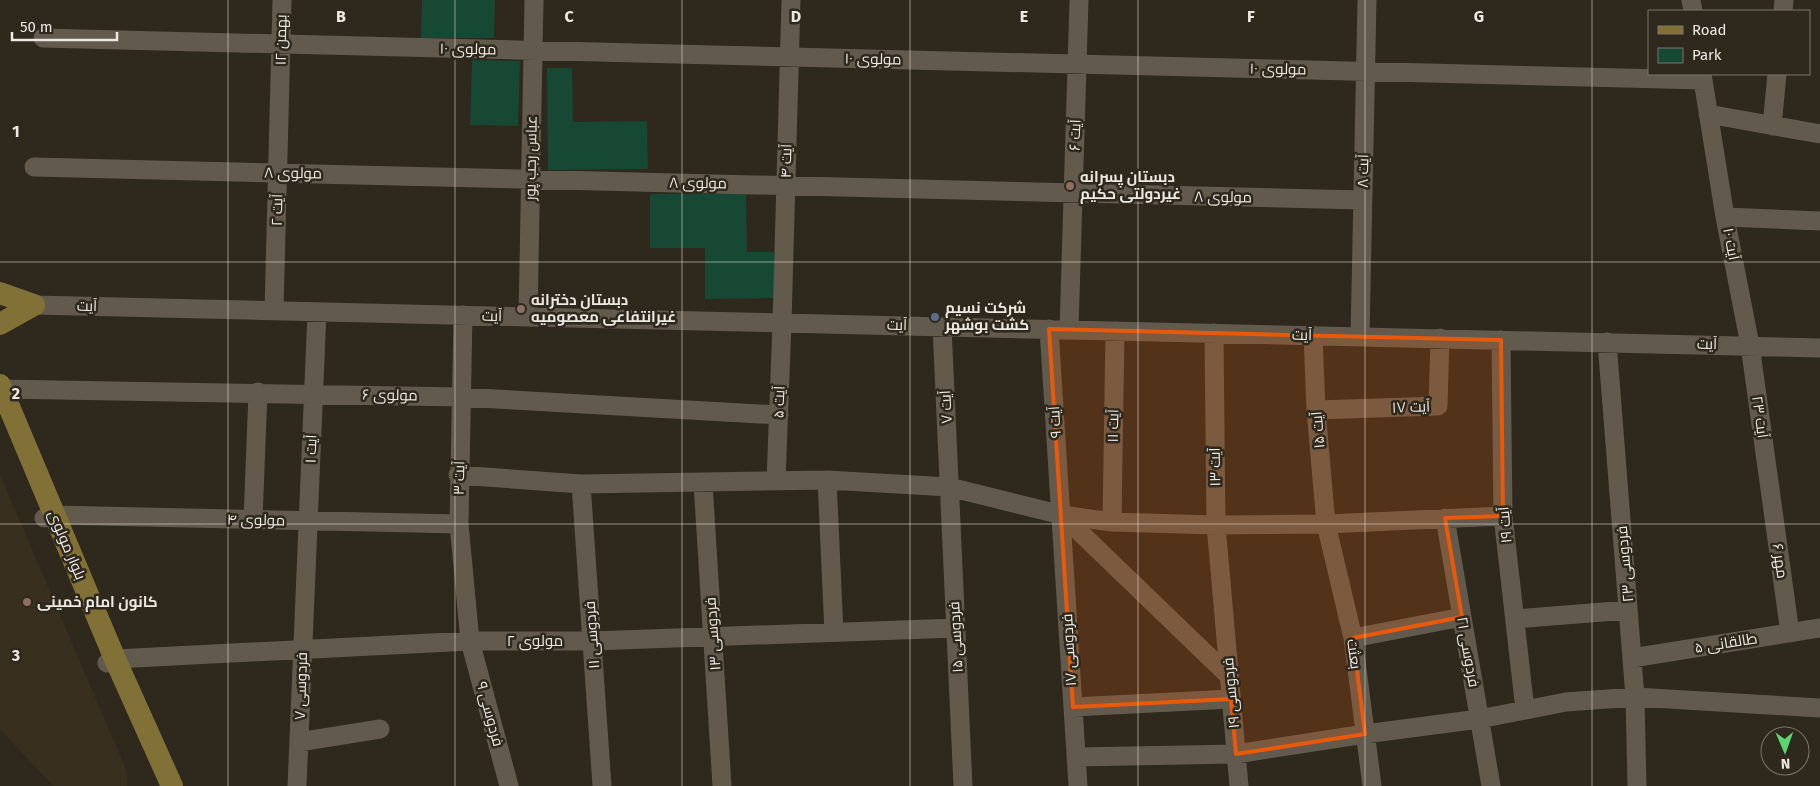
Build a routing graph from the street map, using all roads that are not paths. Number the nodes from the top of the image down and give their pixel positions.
1 (282, 0) edge
2 (534, 0) edge
3 (790, 0) edge
4 (1079, 0) edge
5 (1367, 3) edge
6 (43, 38) dead end
7 (280, 44) junction
8 (533, 50) junction
9 (789, 57) junction
10 (1077, 64) junction
11 (1365, 71) junction
12 (1777, 75) edge
13 (1702, 77) edge
14 (280, 80) joint
15 (1708, 114) junction
16 (1772, 126) junction
17 (1820, 134) edge
18 (34, 167) dead end
19 (278, 173) junction
20 (531, 179) junction
21 (786, 186) junction
22 (1073, 193) junction
23 (1362, 200) junction
24 (1725, 217) junction
25 (1820, 221) edge
26 (0, 293) edge
27 (34, 305) junction
28 (274, 311) junction
29 (317, 312) junction
30 (463, 315) junction
31 (528, 317) junction
32 (782, 323) junction
33 (0, 324) edge
34 (942, 326) junction
35 (1049, 329) junction
36 (1069, 330) junction
37 (1115, 331) junction
38 (1214, 333) junction
39 (1313, 335) junction
40 (1360, 336) junction
41 (1440, 338) junction
42 (1501, 340) junction
43 (1607, 342) junction
44 (1750, 345) junction
45 (1820, 348) edge
46 (0, 387) edge
47 (258, 392) junction
48 (314, 393) junction
49 (461, 397) junction
50 (1316, 410) junction
51 (0, 413) edge
52 (779, 415) junction
53 (458, 475) junction
54 (827, 480) junction
55 (776, 481) junction
56 (703, 483) junction
57 (582, 484) junction
58 (949, 487) junction
59 (1770, 490) joint
60 (1062, 515) junction
61 (1503, 516) junction
62 (49, 517) junction
63 (1445, 518) junction
64 (253, 520) junction
65 (308, 521) junction
66 (1112, 522) junction
67 (458, 524) junction
68 (1326, 524) junction
69 (1216, 525) junction
70 (306, 586) joint
71 (1223, 601) joint
72 (1628, 610) junction
73 (1462, 617) junction
74 (1515, 619) junction
75 (956, 628) junction
76 (1820, 628) edge
77 (834, 632) junction
78 (1790, 633) junction
79 (713, 636) junction
80 (1353, 638) junction
81 (470, 641) junction
82 (592, 641) junction
83 (303, 650) junction
84 (1632, 658) junction
85 (111, 661) junction
86 (1229, 676) junction
87 (1635, 698) junction
88 (1231, 700) junction
89 (1073, 707) junction
90 (1820, 708) edge
91 (1525, 710) junction
92 (1479, 719) junction
93 (380, 729) dead end
94 (1365, 734) junction
95 (299, 742) junction
96 (1236, 754) junction
97 (1076, 757) junction
98 (160, 786) edge
99 (172, 786) edge
100 (297, 786) edge
101 (509, 786) edge
102 (602, 786) edge
103 (722, 786) edge
104 (963, 786) edge
105 (1078, 786) edge
106 (1239, 786) edge
107 (1372, 786) edge
108 (1491, 786) edge
109 (1637, 786) edge

1 - 7 street, بهمن ۱۲
2 - 8 street, عباس رجب پور
3 - 9 street, آیت ۴
4 - 10 street, آیت ۶
5 - 11 street, آیت ۸
6 - 7 street, مولوی ۱۰
7 - 8 street, مولوی ۱۰
7 - 14 street, بهمن ۱۲
8 - 9 street, مولوی ۱۰
8 - 20 street, عباس رجب پور
9 - 10 street, مولوی ۱۰
9 - 21 street, آیت ۴
10 - 11 street, مولوی ۱۰
10 - 22 street, آیت ۶
11 - 13 street, مولوی ۱۰
11 - 23 street, آیت ۸
12 - 16 street
13 - 15 street, آیت ۱۰
14 - 19 street, آیت ۲
15 - 16 street
15 - 24 street, آیت ۱۰
16 - 17 street
18 - 19 street, مولوی ۸
19 - 20 street, مولوی ۸
19 - 28 street, آیت ۲
20 - 21 street, مولوی ۸
20 - 31 street, عباس رجب پور
21 - 22 street, مولوی ۸
21 - 32 street, آیت ۴
22 - 23 street, مولوی ۸
22 - 36 street, آیت ۶
23 - 40 street, آیت ۸
24 - 25 street
24 - 44 street, آیت ۱۰
26 - 27 main road
27 - 28 street, آیت
27 - 33 main road
28 - 29 street, آیت
29 - 30 street, آیت
29 - 48 street, آیت ۱
30 - 31 street, آیت
30 - 49 street, آیت ۳
31 - 32 street, آیت
32 - 34 street, آیت
32 - 52 street, آیت ۵
34 - 35 street, آیت
34 - 58 street, آیت ۷
35 - 36 street, آیت
35 - 60 street, آیت ۹
36 - 37 street, آیت
37 - 38 street, آیت
37 - 66 street, آیت ۱۱
38 - 39 street, آیت
38 - 69 street, آیت ۱۳
39 - 40 street, آیت
39 - 50 street, آیت ۱۵
40 - 41 street, آیت
41 - 42 street, آیت
41 - 50 street, آیت ۱۷
42 - 43 street, آیت
42 - 61 street, آیت ۱۹
43 - 44 street, آیت
43 - 72 street, فردوسی ۲۳
44 - 45 street, آیت
44 - 59 street, آیت ۲۳
46 - 47 street, مولوی ۶
46 - 62 main road, بلوار مولوی
47 - 48 street, مولوی ۶
47 - 64 street
48 - 49 street, مولوی ۶
48 - 65 street, آیت ۱
49 - 52 street, مولوی ۶
49 - 53 street, آیت ۳
50 - 68 street, آیت ۱۵
51 - 62 main road, بلوار مولوی
52 - 55 street, آیت ۵
53 - 57 street
53 - 67 street, آیت ۳
54 - 55 street
54 - 58 street
54 - 77 street
55 - 56 street
56 - 57 street
56 - 79 street, فردوسی ۱۳
57 - 82 street, فردوسی ۱۱
58 - 60 street
58 - 75 street, فردوسی ۱۵
59 - 78 street, مهر ۶
60 - 66 street
60 - 86 street
60 - 89 street, فردوسی ۱۷
61 - 63 street
61 - 74 street, آیت ۱۹
62 - 64 street, مولوی ۴
62 - 85 main road, بلوار مولوی
63 - 68 street
63 - 73 street, فردوسی ۲۱
64 - 65 street, مولوی ۴
65 - 67 street, مولوی ۴
65 - 70 street, آیت ۱
66 - 69 street
67 - 81 street, آیت ۳
68 - 69 street
68 - 80 street, بعثت
69 - 71 street, آیت ۱۳
70 - 83 street, فردوسی ۷
71 - 86 street, فردوسی ۱۹
72 - 74 street
72 - 84 street, فردوسی ۲۳
73 - 80 street
73 - 92 street, فردوسی ۲۱
74 - 91 street, آیت ۱۹
75 - 77 street, مولوی ۲
75 - 104 street, فردوسی ۱۵
76 - 78 street, طالقانی ۵
77 - 79 street, مولوی ۲
78 - 84 street, طالقانی ۵
79 - 82 street, مولوی ۲
79 - 103 street, فردوسی ۱۳
80 - 94 street, بعثت
81 - 82 street, مولوی ۲
81 - 83 street, مولوی ۲
81 - 101 street, فردوسی ۹
82 - 102 street, فردوسی ۱۱
83 - 85 street, مولوی ۲
83 - 95 street, فردوسی ۷
84 - 87 street, فردوسی ۲۳
85 - 98 main road, بلوار مولوی
85 - 99 main road, بلوار مولوی
86 - 88 street, فردوسی ۱۹
87 - 90 street
87 - 91 street
87 - 109 street, فردوسی ۲۳
88 - 89 street
88 - 96 street, فردوسی ۱۹
89 - 97 street, فردوسی ۱۷
91 - 92 street
92 - 94 street
92 - 108 street, فردوسی ۲۱
93 - 95 street
94 - 96 street
94 - 107 street, بعثت
95 - 100 street, فردوسی ۷
96 - 97 street
96 - 106 street, فردوسی ۱۹
97 - 105 street, فردوسی ۱۷

